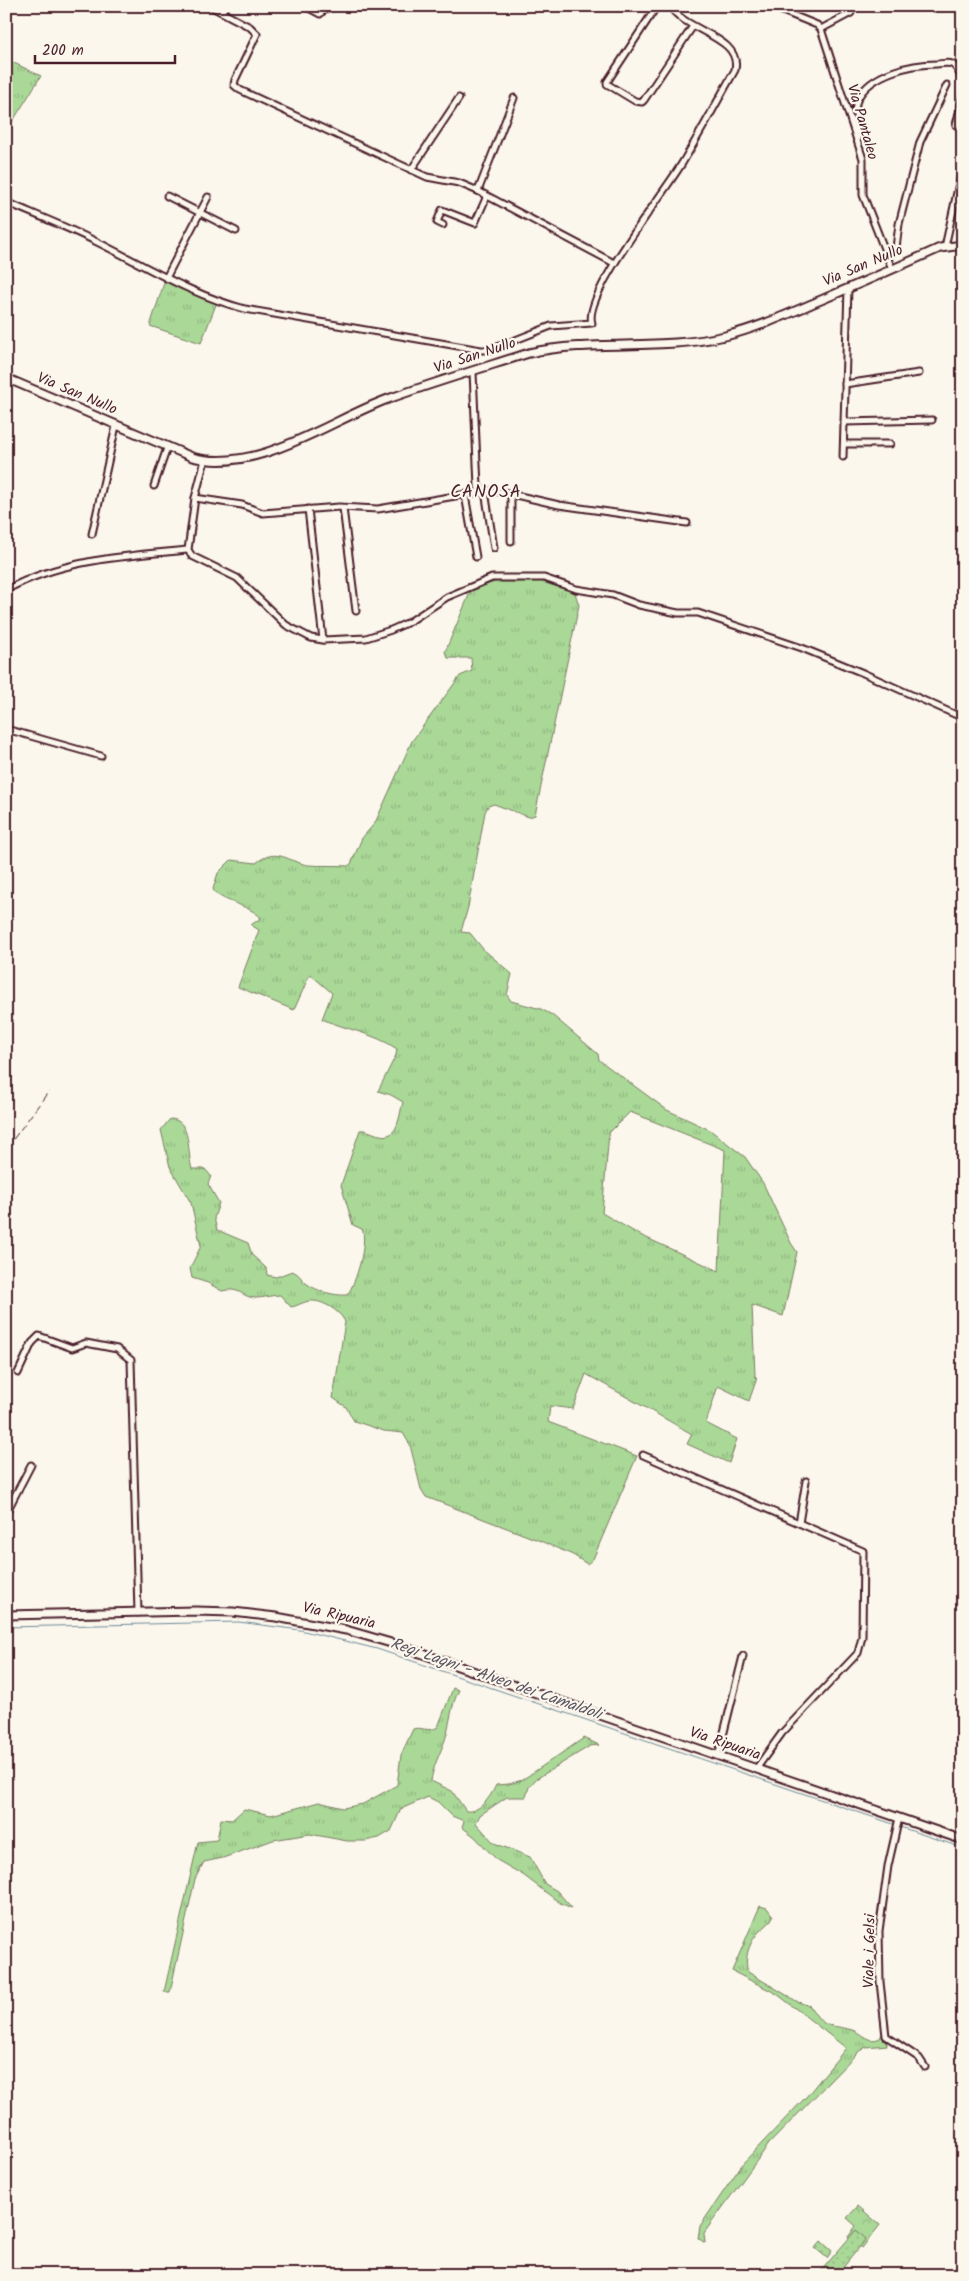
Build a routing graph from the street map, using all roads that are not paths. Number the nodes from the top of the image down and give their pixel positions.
1 (210, 6) edge
2 (227, 6) edge
3 (305, 6) edge
4 (328, 6) edge
5 (657, 6) edge
6 (670, 6) edge
7 (776, 6) edge
8 (220, 11) junction
9 (850, 13) dead end
10 (693, 26) junction
11 (821, 29) junction
12 (963, 80) edge
13 (947, 85) dead end
14 (963, 95) edge
15 (459, 98) dead end
16 (514, 98) dead end
17 (956, 126) dead end
18 (857, 140) junction
19 (963, 165) edge
20 (410, 170) junction
21 (478, 191) junction
22 (166, 196) dead end
23 (487, 196) junction
24 (208, 197) dead end
25 (6, 202) edge
26 (200, 213) junction
27 (443, 225) dead end
28 (236, 231) dead end
29 (945, 246) junction
30 (963, 246) edge
31 (887, 256) junction
32 (614, 263) junction
33 (892, 269) junction
34 (166, 278) junction
35 (848, 288) junction
36 (473, 372) junction
37 (919, 374) dead end
38 (6, 378) edge
39 (845, 384) junction
40 (932, 420) dead end
41 (844, 422) junction
42 (116, 426) junction
43 (844, 444) junction
44 (890, 444) dead end
45 (167, 448) junction
46 (843, 457) dead end
47 (206, 460) junction
48 (154, 486) dead end
49 (485, 491) junction
50 (511, 494) junction
51 (464, 495) junction
52 (195, 498) junction
53 (343, 508) junction
54 (308, 509) junction
55 (687, 524) dead end
56 (92, 534) dead end
57 (511, 541) dead end
58 (494, 548) dead end
59 (188, 550) junction
60 (476, 557) dead end
61 (6, 590) edge
62 (356, 611) dead end
63 (323, 640) junction
64 (963, 718) edge
65 (6, 729) edge
66 (101, 756) dead end
67 (18, 1373) dead end
68 (643, 1455) dead end
69 (31, 1465) dead end
70 (806, 1481) dead end
71 (6, 1513) edge
72 (800, 1523) junction
73 (138, 1613) junction
74 (6, 1615) edge
75 (743, 1656) dead end
76 (718, 1756) junction
77 (756, 1769) junction
78 (899, 1818) junction
79 (963, 1840) edge
80 (925, 2067) dead end

1 - 8 street
2 - 8 street
3 - 4 street
5 - 10 street
6 - 10 street
7 - 11 street
8 - 20 street
9 - 11 street
10 - 32 street
11 - 18 street, Via Pantaleo
12 - 18 street
13 - 31 street
14 - 17 street
15 - 20 street
16 - 21 street
18 - 31 street, Via Pantaleo
19 - 29 street
20 - 21 street
21 - 23 street
22 - 26 street
23 - 27 street
23 - 32 street
24 - 26 street
25 - 34 street
26 - 28 street
26 - 34 street
29 - 30 street, Via San Nullo
29 - 33 street, Via San Nullo
31 - 33 street, Via Pantaleo
32 - 34 street
33 - 35 street, Via San Nullo
35 - 36 street, Via San Nullo
35 - 39 street
36 - 47 street, Via San Nullo
36 - 49 street
37 - 39 street
38 - 42 street, Via San Nullo
39 - 41 street
40 - 41 street
41 - 43 street
42 - 45 street, Via San Nullo
42 - 56 street
43 - 44 street
43 - 46 street
45 - 47 street, Via San Nullo
45 - 48 street
47 - 52 street
49 - 50 street
49 - 51 street
49 - 58 street
50 - 55 street
50 - 57 street
51 - 53 street
51 - 60 street
52 - 54 street
52 - 59 street
53 - 54 street
53 - 62 street
54 - 63 street
59 - 61 street
59 - 63 street
63 - 64 street
65 - 66 street
67 - 73 street
68 - 72 street
69 - 71 street
70 - 72 street
72 - 77 street
73 - 74 street, Via Ripuaria
73 - 76 street, Via Ripuaria
75 - 76 street
76 - 77 street, Via Ripuaria
77 - 78 street, Via Ripuaria
78 - 79 street, Via Ripuaria
78 - 80 street, Viale i Gelsi

